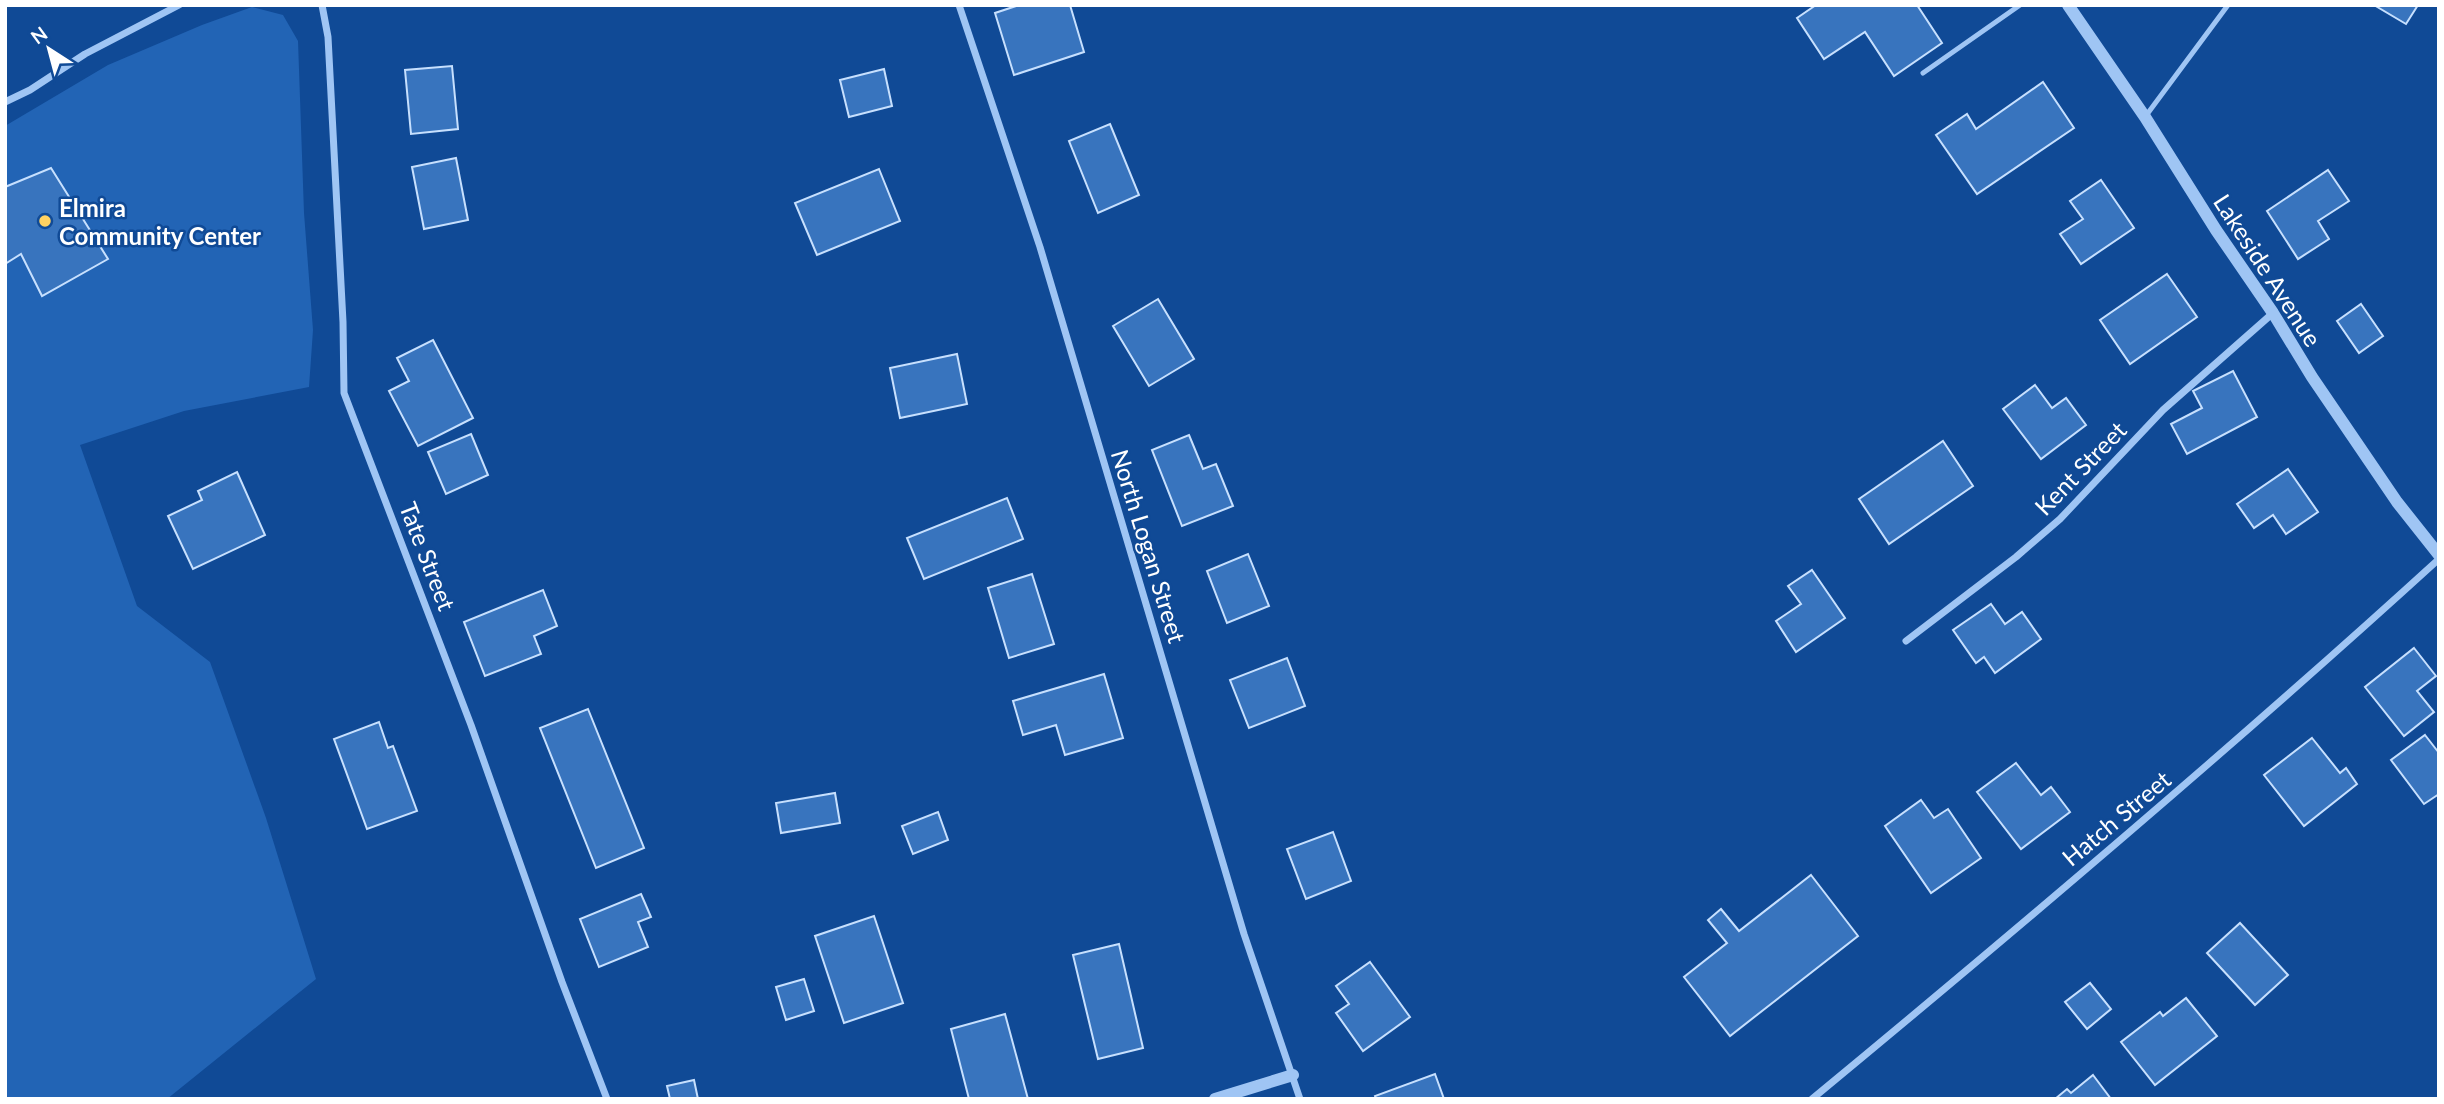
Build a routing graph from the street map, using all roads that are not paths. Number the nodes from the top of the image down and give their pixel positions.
1 (179, 5) edge
2 (322, 5) edge
3 (959, 5) edge
4 (2020, 5) edge
5 (2068, 5) edge
6 (2228, 5) edge
7 (1923, 74) dead end
8 (5, 102) edge
9 (2145, 117) junction
10 (2273, 313) junction
11 (2439, 557) edge
12 (1906, 641) dead end
13 (1293, 1075) junction
14 (607, 1099) edge
15 (1215, 1099) edge
16 (1300, 1099) edge
17 (1812, 1099) edge

1 - 8 street
2 - 14 street, Tate Street
3 - 13 street, North Logan Street
4 - 7 lane
5 - 9 street, Lakeside Avenue
6 - 9 lane
9 - 10 street, Lakeside Avenue
10 - 11 street, Lakeside Avenue
10 - 12 street, Kent Street
11 - 17 street, Hatch Street
13 - 15 street
13 - 16 street, North Logan Street

